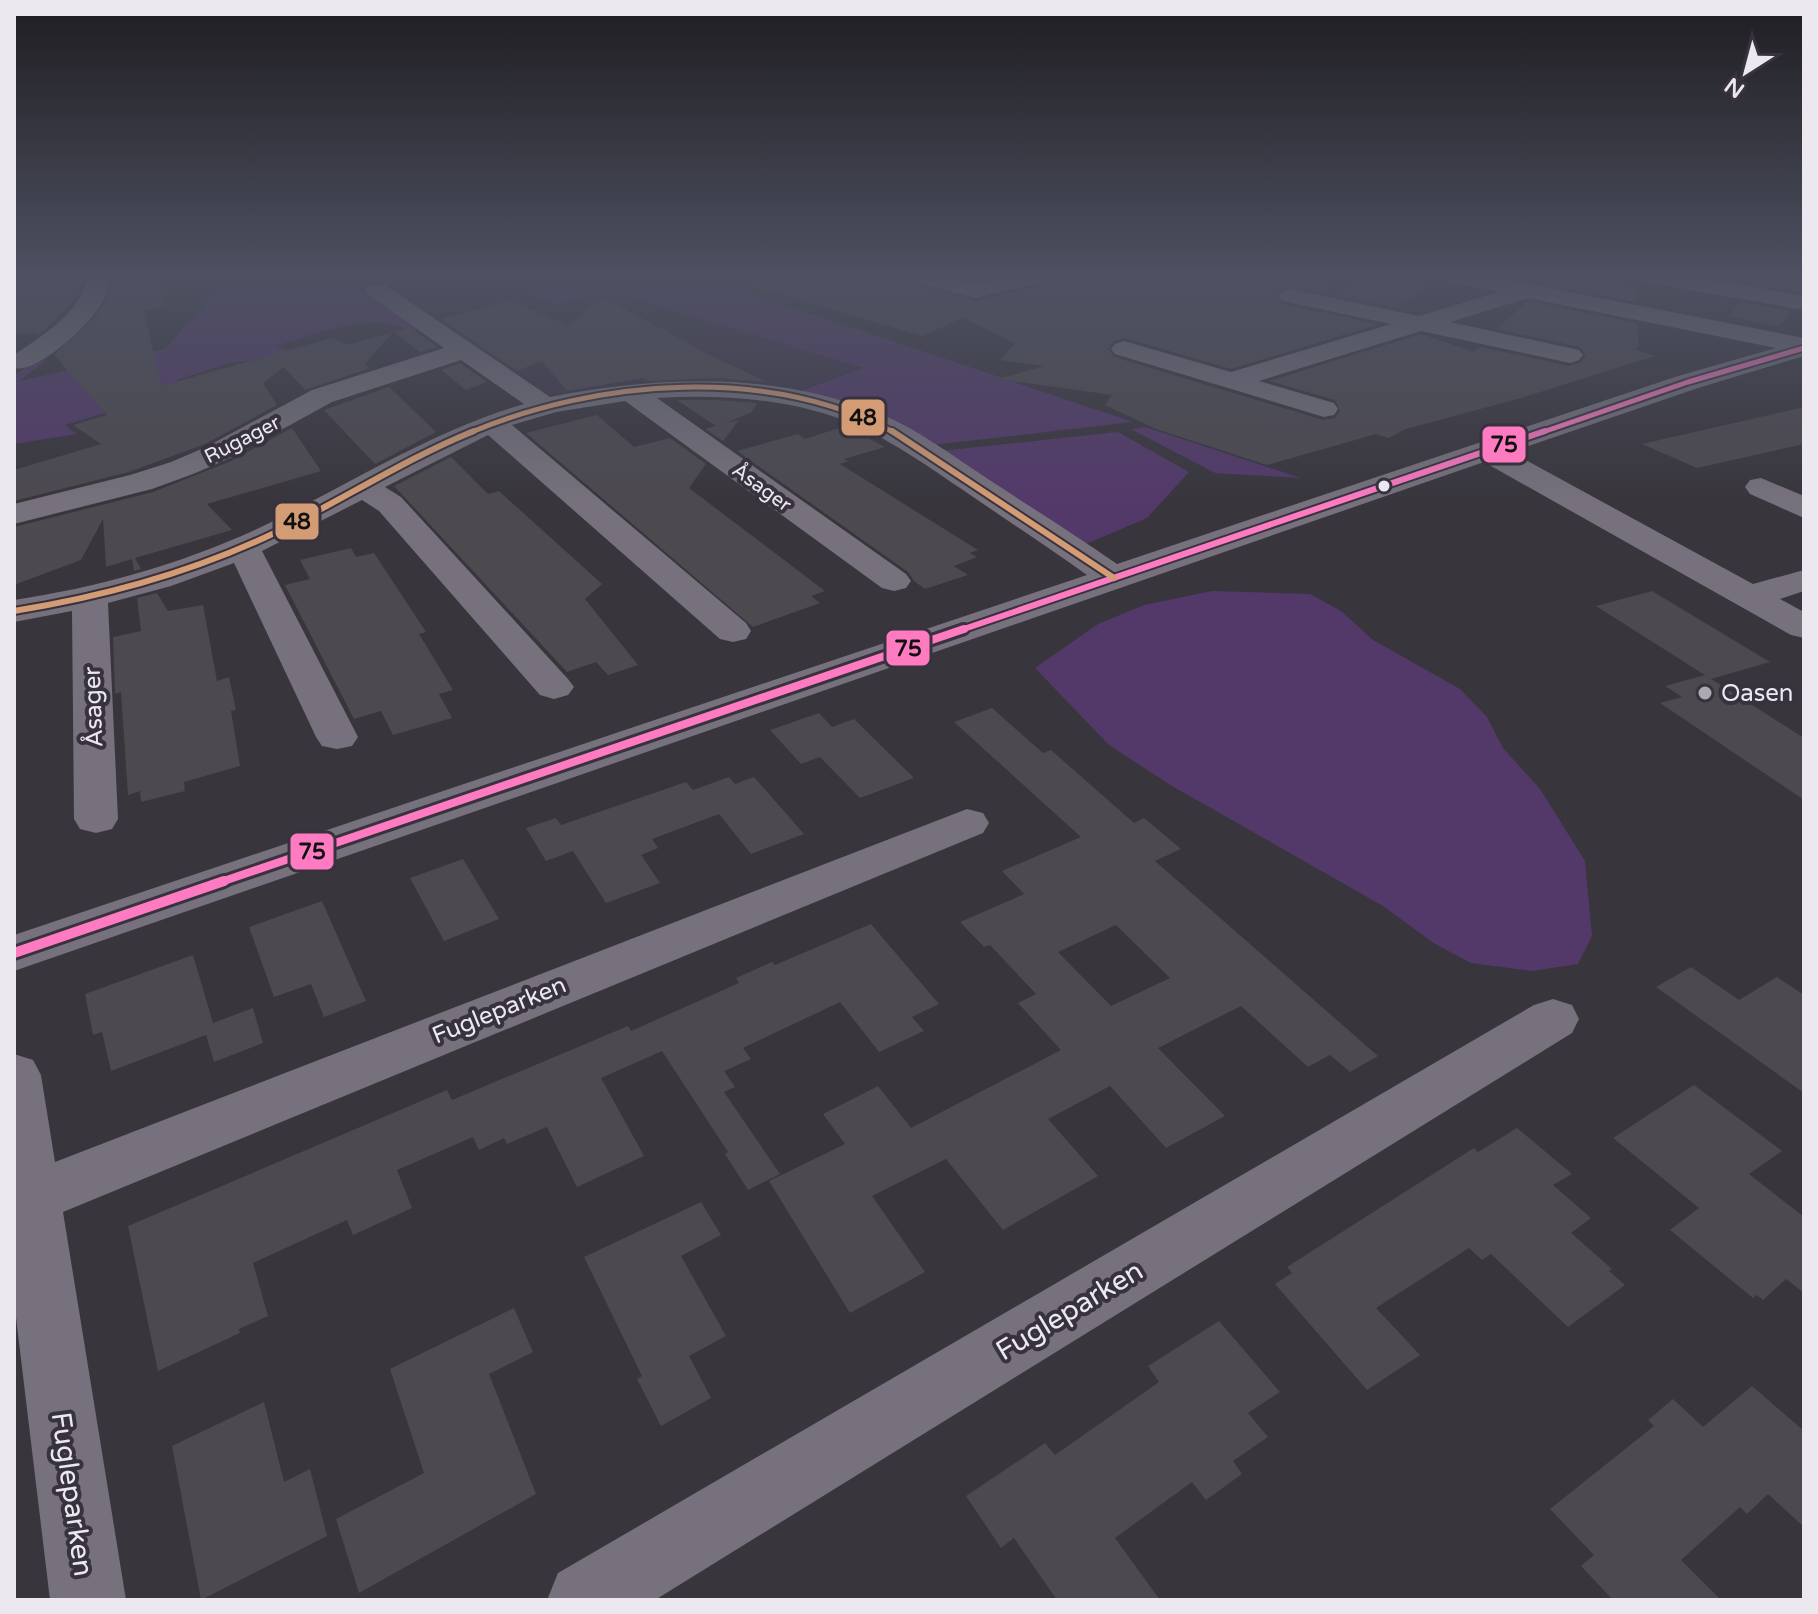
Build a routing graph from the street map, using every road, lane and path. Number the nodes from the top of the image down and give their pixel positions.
1 (35, 351) edge
2 (461, 351) edge
3 (467, 351) edge
4 (1132, 351) edge
5 (1329, 351) edge
6 (1552, 351) edge
7 (1790, 351) edge
8 (1570, 355) dead end
9 (21, 362) dead end
10 (1231, 381) junction
11 (631, 392) junction
12 (546, 407) junction
13 (1324, 409) dead end
14 (492, 423) junction
15 (1487, 451) junction
16 (362, 487) junction
17 (1761, 487) dead end
18 (1804, 508) edge
19 (14, 514) edge
20 (243, 547) junction
21 (1114, 578) junction
22 (1804, 580) edge
23 (894, 581) dead end
24 (90, 596) junction
25 (1750, 597) junction
26 (14, 611) edge
27 (1804, 627) edge
28 (733, 631) dead end
29 (554, 687) dead end
30 (337, 737) dead end
31 (96, 819) dead end
32 (967, 823) dead end
33 (14, 953) edge
34 (1553, 1019) dead end
35 (14, 1075) edge
36 (23, 1201) edge
37 (88, 1600) edge
38 (585, 1600) edge

1 - 9 street
2 - 19 street, Rugager
3 - 12 street
4 - 10 street
5 - 10 street
6 - 8 street
7 - 15 street
10 - 13 street
11 - 12 street
11 - 21 street
11 - 23 street, Åsager
12 - 14 street
14 - 16 street
14 - 28 street
15 - 21 street
15 - 25 street
16 - 20 street
16 - 29 street
17 - 18 street
20 - 24 street
20 - 30 street
21 - 33 street
22 - 25 street
24 - 26 street
24 - 31 street, Åsager
25 - 27 street
32 - 36 street, Fugleparken
34 - 38 street, Fugleparken
35 - 36 street, Fugleparken
36 - 37 street, Fugleparken

